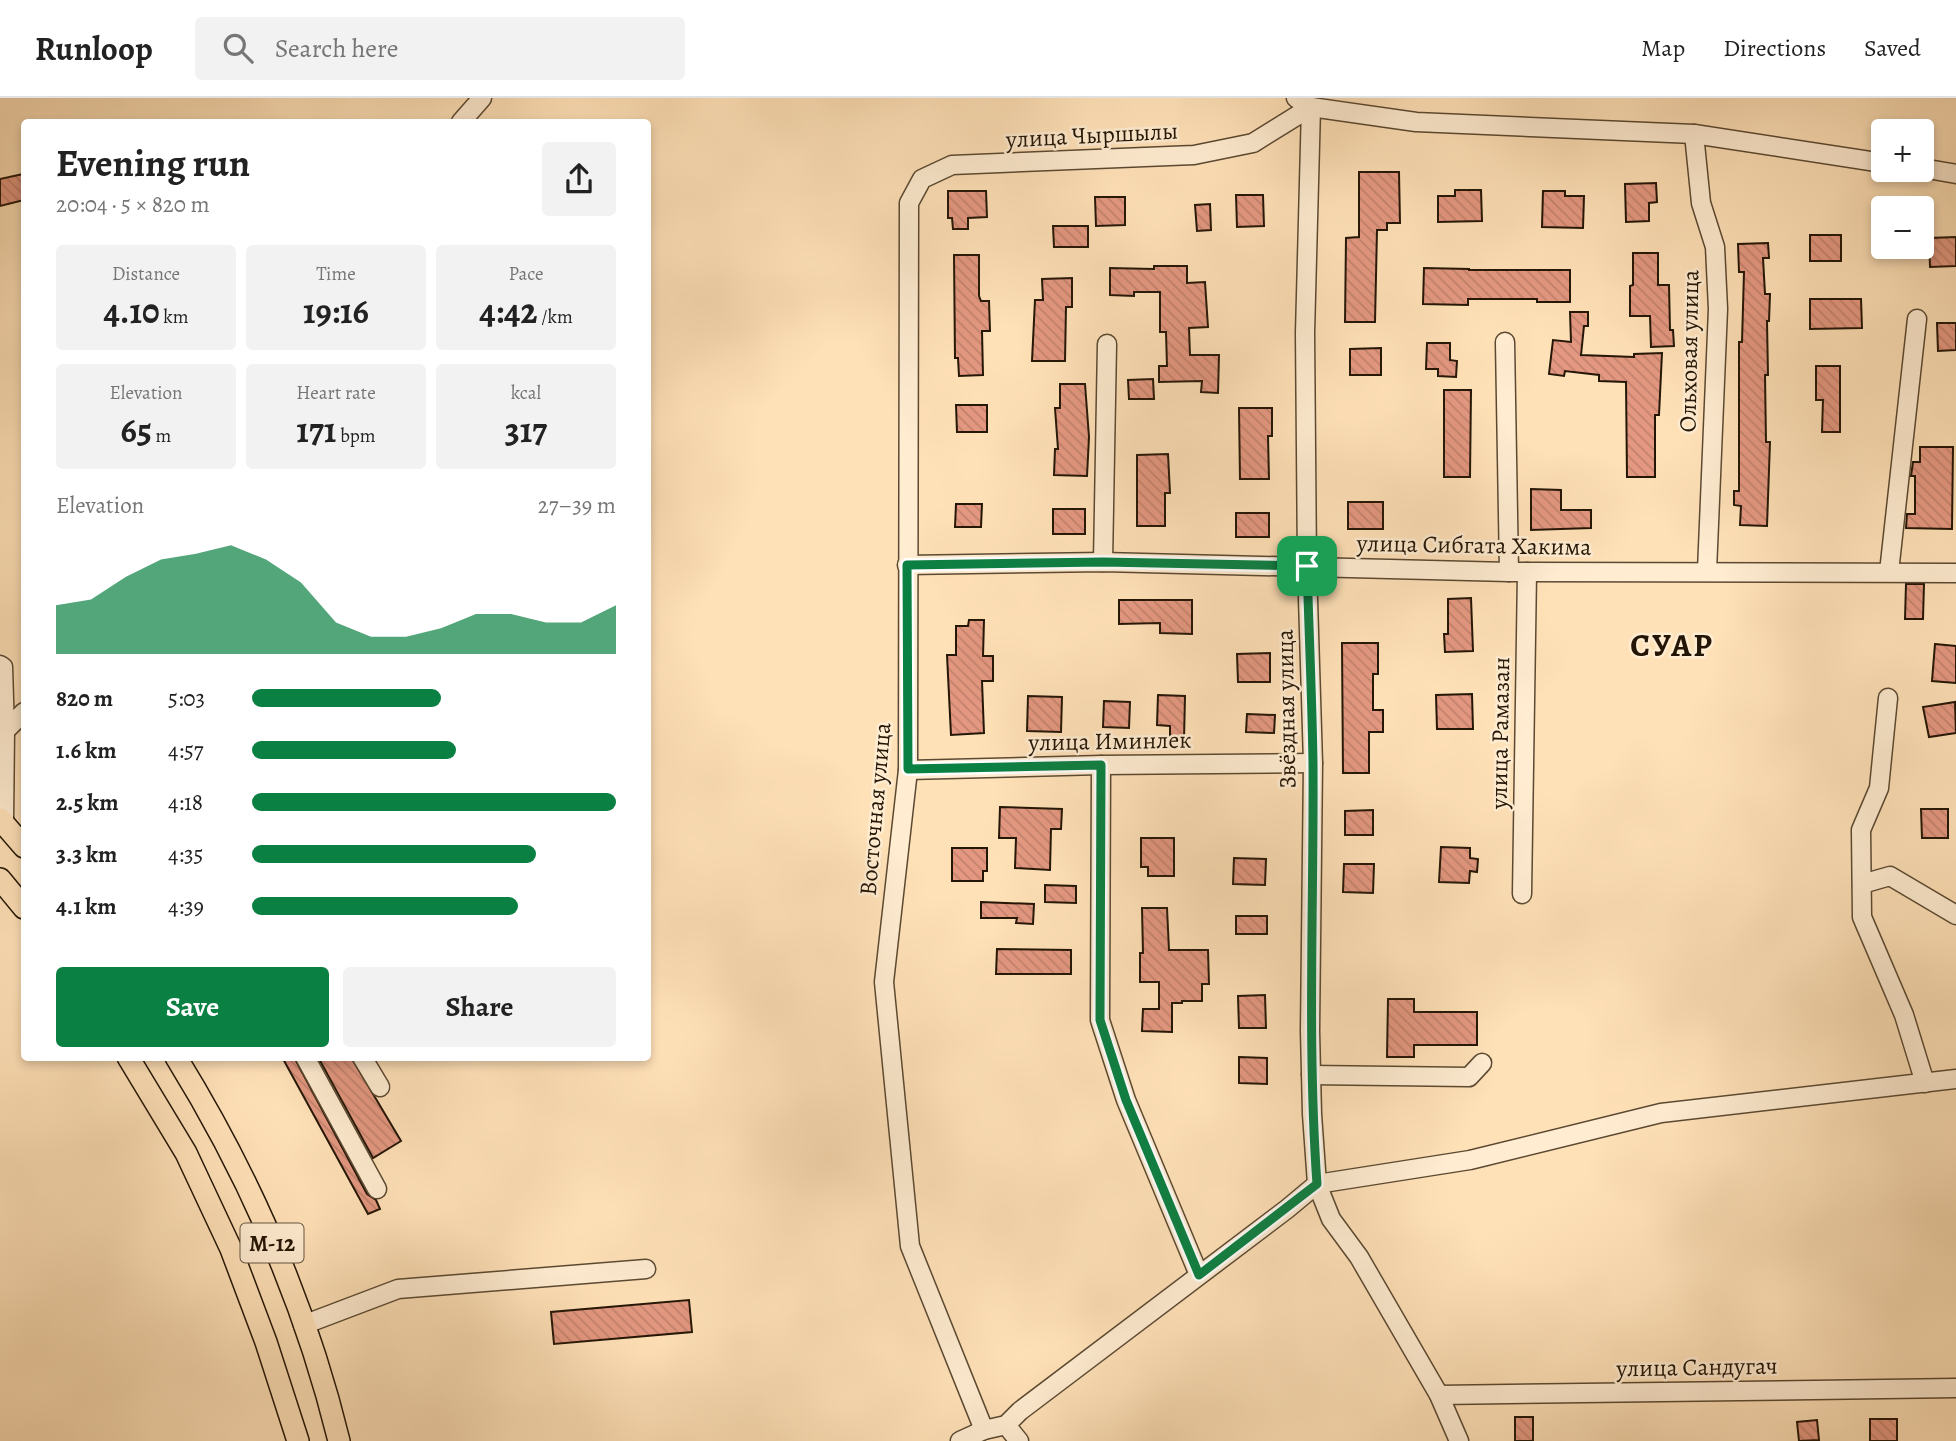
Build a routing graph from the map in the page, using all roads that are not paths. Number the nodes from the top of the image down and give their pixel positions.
1 (482, 98) edge
2 (1304, 103) edge
3 (464, 119) edge
4 (1694, 134) junction
5 (1871, 161) edge
6 (1934, 170) edge
7 (1956, 173) edge
8 (922, 179) joint
9 (1917, 319) dead end
10 (1505, 342) dead end
11 (1107, 344) dead end
12 (1103, 562) junction
13 (907, 565) junction
14 (1307, 566) junction
15 (1707, 571) junction
16 (1509, 572) junction
17 (1527, 572) junction
18 (1889, 572) junction
19 (1956, 573) edge
20 (0, 665) edge
21 (1888, 698) dead end
22 (21, 715) edge
23 (5, 731) junction
24 (1313, 763) junction
25 (1101, 765) junction
26 (908, 769) junction
27 (2, 821) edge
28 (21, 843) edge
29 (0, 879) edge
30 (1862, 884) junction
31 (1522, 894) dead end
32 (21, 904) edge
33 (1956, 915) edge
34 (130, 1061) edge
35 (178, 1061) edge
36 (307, 1061) edge
37 (364, 1061) edge
38 (1482, 1063) dead end
39 (1311, 1075) junction
40 (1956, 1079) edge
41 (1925, 1083) junction
42 (380, 1087) dead end
43 (1317, 1184) junction
44 (377, 1189) dead end
45 (646, 1269) dead end
46 (1199, 1275) junction
47 (303, 1325) junction
48 (1956, 1388) edge
49 (1439, 1395) junction
50 (1006, 1424) junction
51 (985, 1430) junction
52 (296, 1437) edge
53 (340, 1441) edge
54 (960, 1441) edge
55 (1018, 1441) edge
56 (1459, 1441) edge

1 - 3 street
2 - 4 street
2 - 8 street, улица Чыршылы
2 - 14 street, Звёздная улица
4 - 5 street
4 - 15 street, Ольховая улица
6 - 7 street
8 - 13 street, Восточная улица
9 - 18 street
10 - 16 street
11 - 12 street
12 - 13 street, улица Сибгата Хакима
12 - 14 street, улица Сибгата Хакима
13 - 26 street, Восточная улица
14 - 16 street, улица Сибгата Хакима
14 - 24 street, Звёздная улица
15 - 17 street, улица Сибгата Хакима
15 - 18 street, улица Сибгата Хакима
16 - 17 street, улица Сибгата Хакима
17 - 31 street, улица Рамазан
18 - 19 street, улица Сибгата Хакима
20 - 23 street
21 - 30 street
22 - 23 street
23 - 27 street
24 - 25 street, улица Иминлек
24 - 39 street, Звёздная улица
25 - 26 street, улица Иминлек
25 - 46 street
26 - 51 street, Восточная улица
27 - 28 main road
29 - 32 main road
30 - 33 street
30 - 41 street
34 - 52 main road, М-12
35 - 47 main road, М-12
36 - 44 street
37 - 42 street
38 - 39 street
39 - 43 street, Звёздная улица
40 - 41 street
41 - 43 street
43 - 46 street
43 - 49 street, Звёздная улица
45 - 47 street
46 - 50 street
47 - 53 main road, М-12
48 - 49 street, улица Сандугач
49 - 56 street, Звёздная улица
50 - 51 street
50 - 55 street
51 - 54 street

